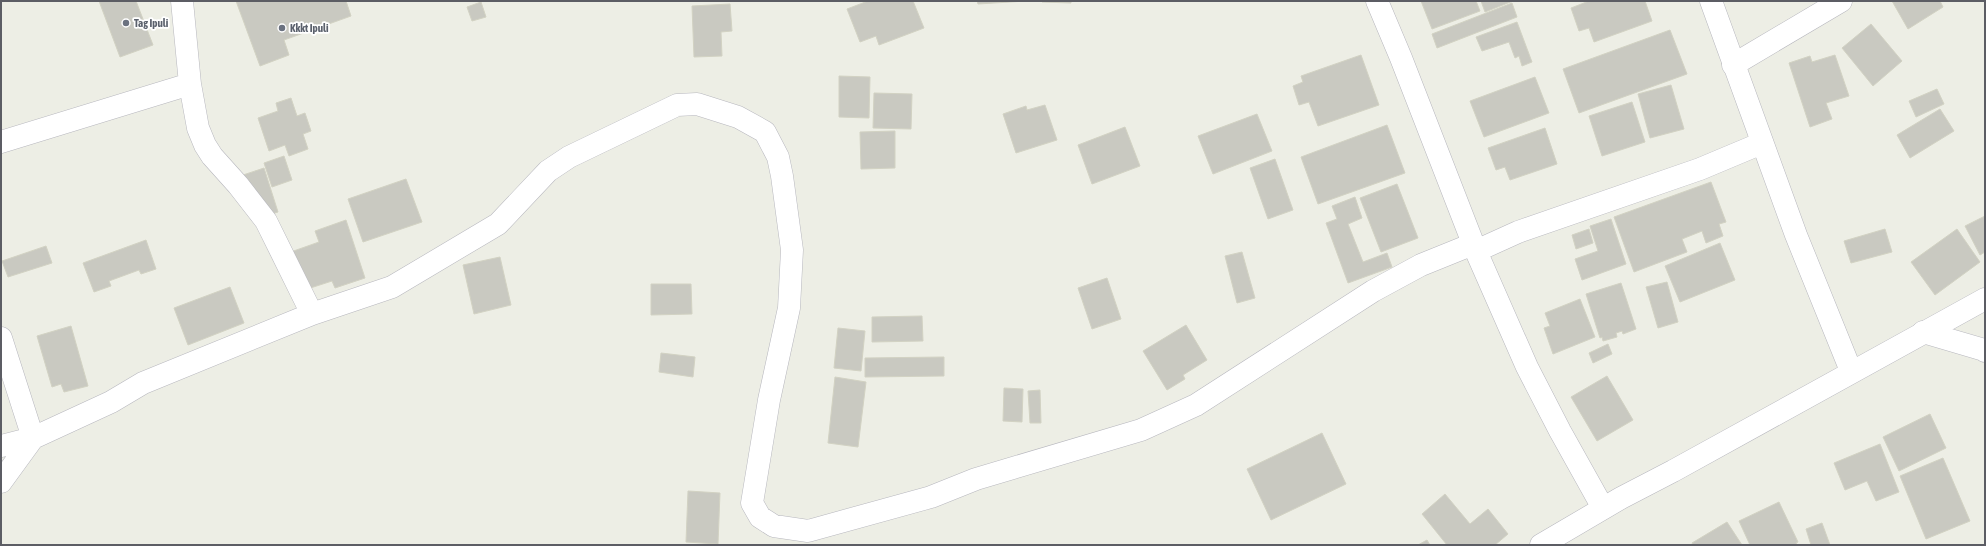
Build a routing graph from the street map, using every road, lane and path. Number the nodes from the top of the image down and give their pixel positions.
1 (182, 1) edge
2 (1377, 1) edge
3 (1711, 1) edge
4 (1841, 1) edge
5 (1733, 65) junction
6 (190, 84) junction
7 (1, 142) edge
8 (1762, 143) junction
9 (1474, 248) junction
10 (1985, 299) edge
11 (312, 314) junction
12 (1923, 332) junction
13 (1, 338) edge
14 (1985, 351) edge
15 (1852, 371) junction
16 (33, 438) junction
17 (1, 446) edge
18 (1, 482) edge
19 (1603, 508) junction
20 (1541, 545) edge

1 - 6 street
2 - 9 street
3 - 5 street
4 - 5 street
5 - 8 street
6 - 7 street
6 - 11 street
8 - 9 street
8 - 15 street
9 - 11 street
9 - 19 street
10 - 12 street
11 - 16 street
12 - 14 street
12 - 15 street
13 - 16 street
15 - 19 street
16 - 17 street
16 - 18 street
19 - 20 street

